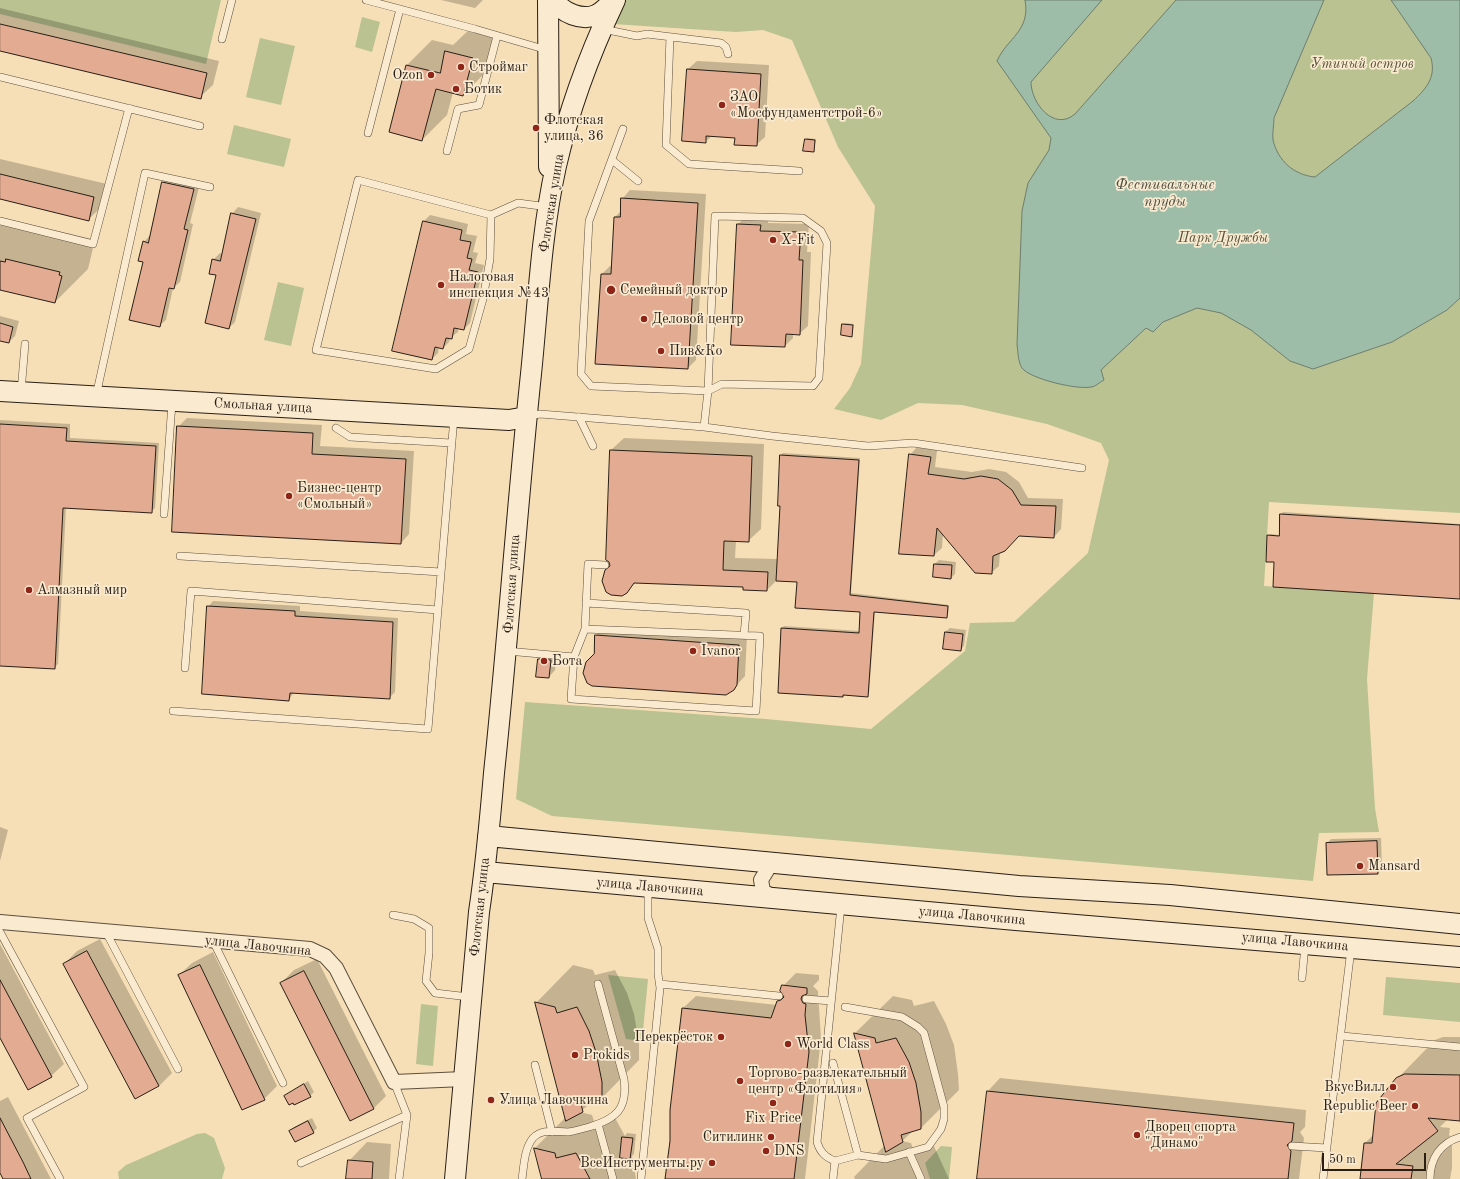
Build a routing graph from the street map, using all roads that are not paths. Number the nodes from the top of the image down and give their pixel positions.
1 (232, 0) edge
2 (366, 0) edge
3 (548, 0) edge
4 (554, 0) edge
5 (615, 0) edge
6 (400, 9) junction
7 (601, 29) junction
8 (497, 36) junction
9 (670, 37) junction
10 (222, 40) dead end
11 (549, 51) junction
12 (728, 54) dead end
13 (0, 77) edge
14 (129, 108) junction
15 (200, 126) dead end
16 (623, 129) dead end
17 (368, 133) dead end
18 (447, 151) dead end
19 (612, 160) junction
20 (799, 170) dead end
21 (638, 181) dead end
22 (210, 188) dead end
23 (548, 207) junction
24 (491, 215) junction
25 (0, 221) edge
26 (25, 344) dead end
27 (0, 391) edge
28 (708, 391) junction
29 (21, 392) junction
30 (96, 396) junction
31 (172, 400) junction
32 (454, 417) junction
33 (526, 417) junction
34 (579, 417) junction
35 (704, 427) junction
36 (336, 428) dead end
37 (452, 443) junction
38 (593, 446) dead end
39 (1082, 468) dead end
40 (164, 514) dead end
41 (180, 556) dead end
42 (605, 564) dead end
43 (441, 572) junction
44 (586, 603) junction
45 (438, 610) junction
46 (585, 629) junction
47 (744, 636) junction
48 (507, 652) junction
49 (574, 657) junction
50 (185, 668) dead end
51 (173, 711) dead end
52 (488, 836) junction
53 (778, 863) junction
54 (485, 872) junction
55 (648, 887) junction
56 (775, 898) junction
57 (841, 904) junction
58 (393, 915) dead end
59 (0, 922) edge
60 (1460, 924) edge
61 (0, 932) edge
62 (106, 932) junction
63 (213, 941) junction
64 (1305, 943) junction
65 (1352, 947) junction
66 (1460, 957) edge
67 (1302, 978) dead end
68 (598, 984) dead end
69 (660, 984) junction
70 (778, 996) dead end
71 (471, 998) junction
72 (806, 999) dead end
73 (831, 1001) junction
74 (845, 1007) dead end
75 (1342, 1036) junction
76 (1460, 1047) edge
77 (833, 1063) dead end
78 (535, 1066) dead end
79 (178, 1069) dead end
80 (464, 1079) junction
81 (394, 1082) junction
82 (283, 1083) dead end
83 (407, 1115) junction
84 (598, 1124) junction
85 (552, 1132) junction
86 (1460, 1137) edge
87 (1292, 1146) dead end
88 (1327, 1148) junction
89 (909, 1152) junction
90 (858, 1155) junction
91 (835, 1161) junction
92 (301, 1163) dead end
93 (60, 1179) edge
94 (399, 1179) edge
95 (455, 1179) edge
96 (522, 1179) edge
97 (613, 1179) edge
98 (641, 1179) edge
99 (833, 1179) edge
100 (921, 1179) edge
101 (1323, 1179) edge
102 (1430, 1179) edge

1 - 10 lane
2 - 6 lane
3 - 11 main road
4 - 5 main road, Флотская улица
5 - 7 main road, Флотская улица
6 - 8 lane
6 - 17 lane
7 - 9 lane
7 - 23 main road, Флотская улица
8 - 11 lane
8 - 18 lane
9 - 12 lane
9 - 20 lane
11 - 23 main road
13 - 14 lane
14 - 15 lane
14 - 25 lane
16 - 19 lane
19 - 21 lane
19 - 28 lane
22 - 30 lane
23 - 24 lane
23 - 33 main road, Флотская улица
24 - 24 lane
26 - 29 lane
27 - 29 main road, Смольная улица
28 - 28 lane
28 - 35 lane
29 - 30 main road, Смольная улица
30 - 31 main road, Смольная улица
31 - 32 main road, Смольная улица
31 - 40 lane
32 - 33 main road, Смольная улица
32 - 37 lane
33 - 34 lane
33 - 48 main road, Флотская улица
34 - 35 lane
34 - 38 lane
35 - 39 lane
36 - 37 lane
37 - 43 lane
41 - 43 lane
42 - 44 lane
43 - 45 lane
44 - 46 lane
44 - 47 lane
45 - 50 lane
45 - 51 lane
46 - 47 lane
46 - 49 lane
47 - 49 lane
48 - 49 lane
48 - 52 main road, Флотская улица
52 - 53 main road
52 - 54 main road, Флотская улица
53 - 56 street
53 - 60 main road
54 - 55 main road, улица Лавочкина
54 - 71 main road, Флотская улица
55 - 56 main road, улица Лавочкина
55 - 69 lane
56 - 57 main road, улица Лавочкина
57 - 64 main road, улица Лавочкина
57 - 73 lane
58 - 71 lane
59 - 62 street, улица Лавочкина
61 - 93 lane
62 - 63 street, улица Лавочкина
62 - 79 lane
63 - 81 street, улица Лавочкина
63 - 82 lane
64 - 65 main road, улица Лавочкина
64 - 67 lane
65 - 66 main road, улица Лавочкина
65 - 75 lane
68 - 84 lane
69 - 70 lane
69 - 98 lane
71 - 80 main road, Флотская улица
72 - 73 lane
73 - 91 lane
74 - 89 lane
75 - 76 lane
75 - 88 lane
77 - 90 lane
78 - 85 lane
80 - 81 street
80 - 95 main road, Флотская улица
81 - 83 lane
83 - 92 lane
83 - 94 lane
84 - 85 lane
84 - 97 lane
85 - 96 lane
86 - 102 lane
87 - 88 lane
88 - 101 lane
89 - 90 lane
89 - 100 lane
90 - 91 lane
91 - 99 lane

